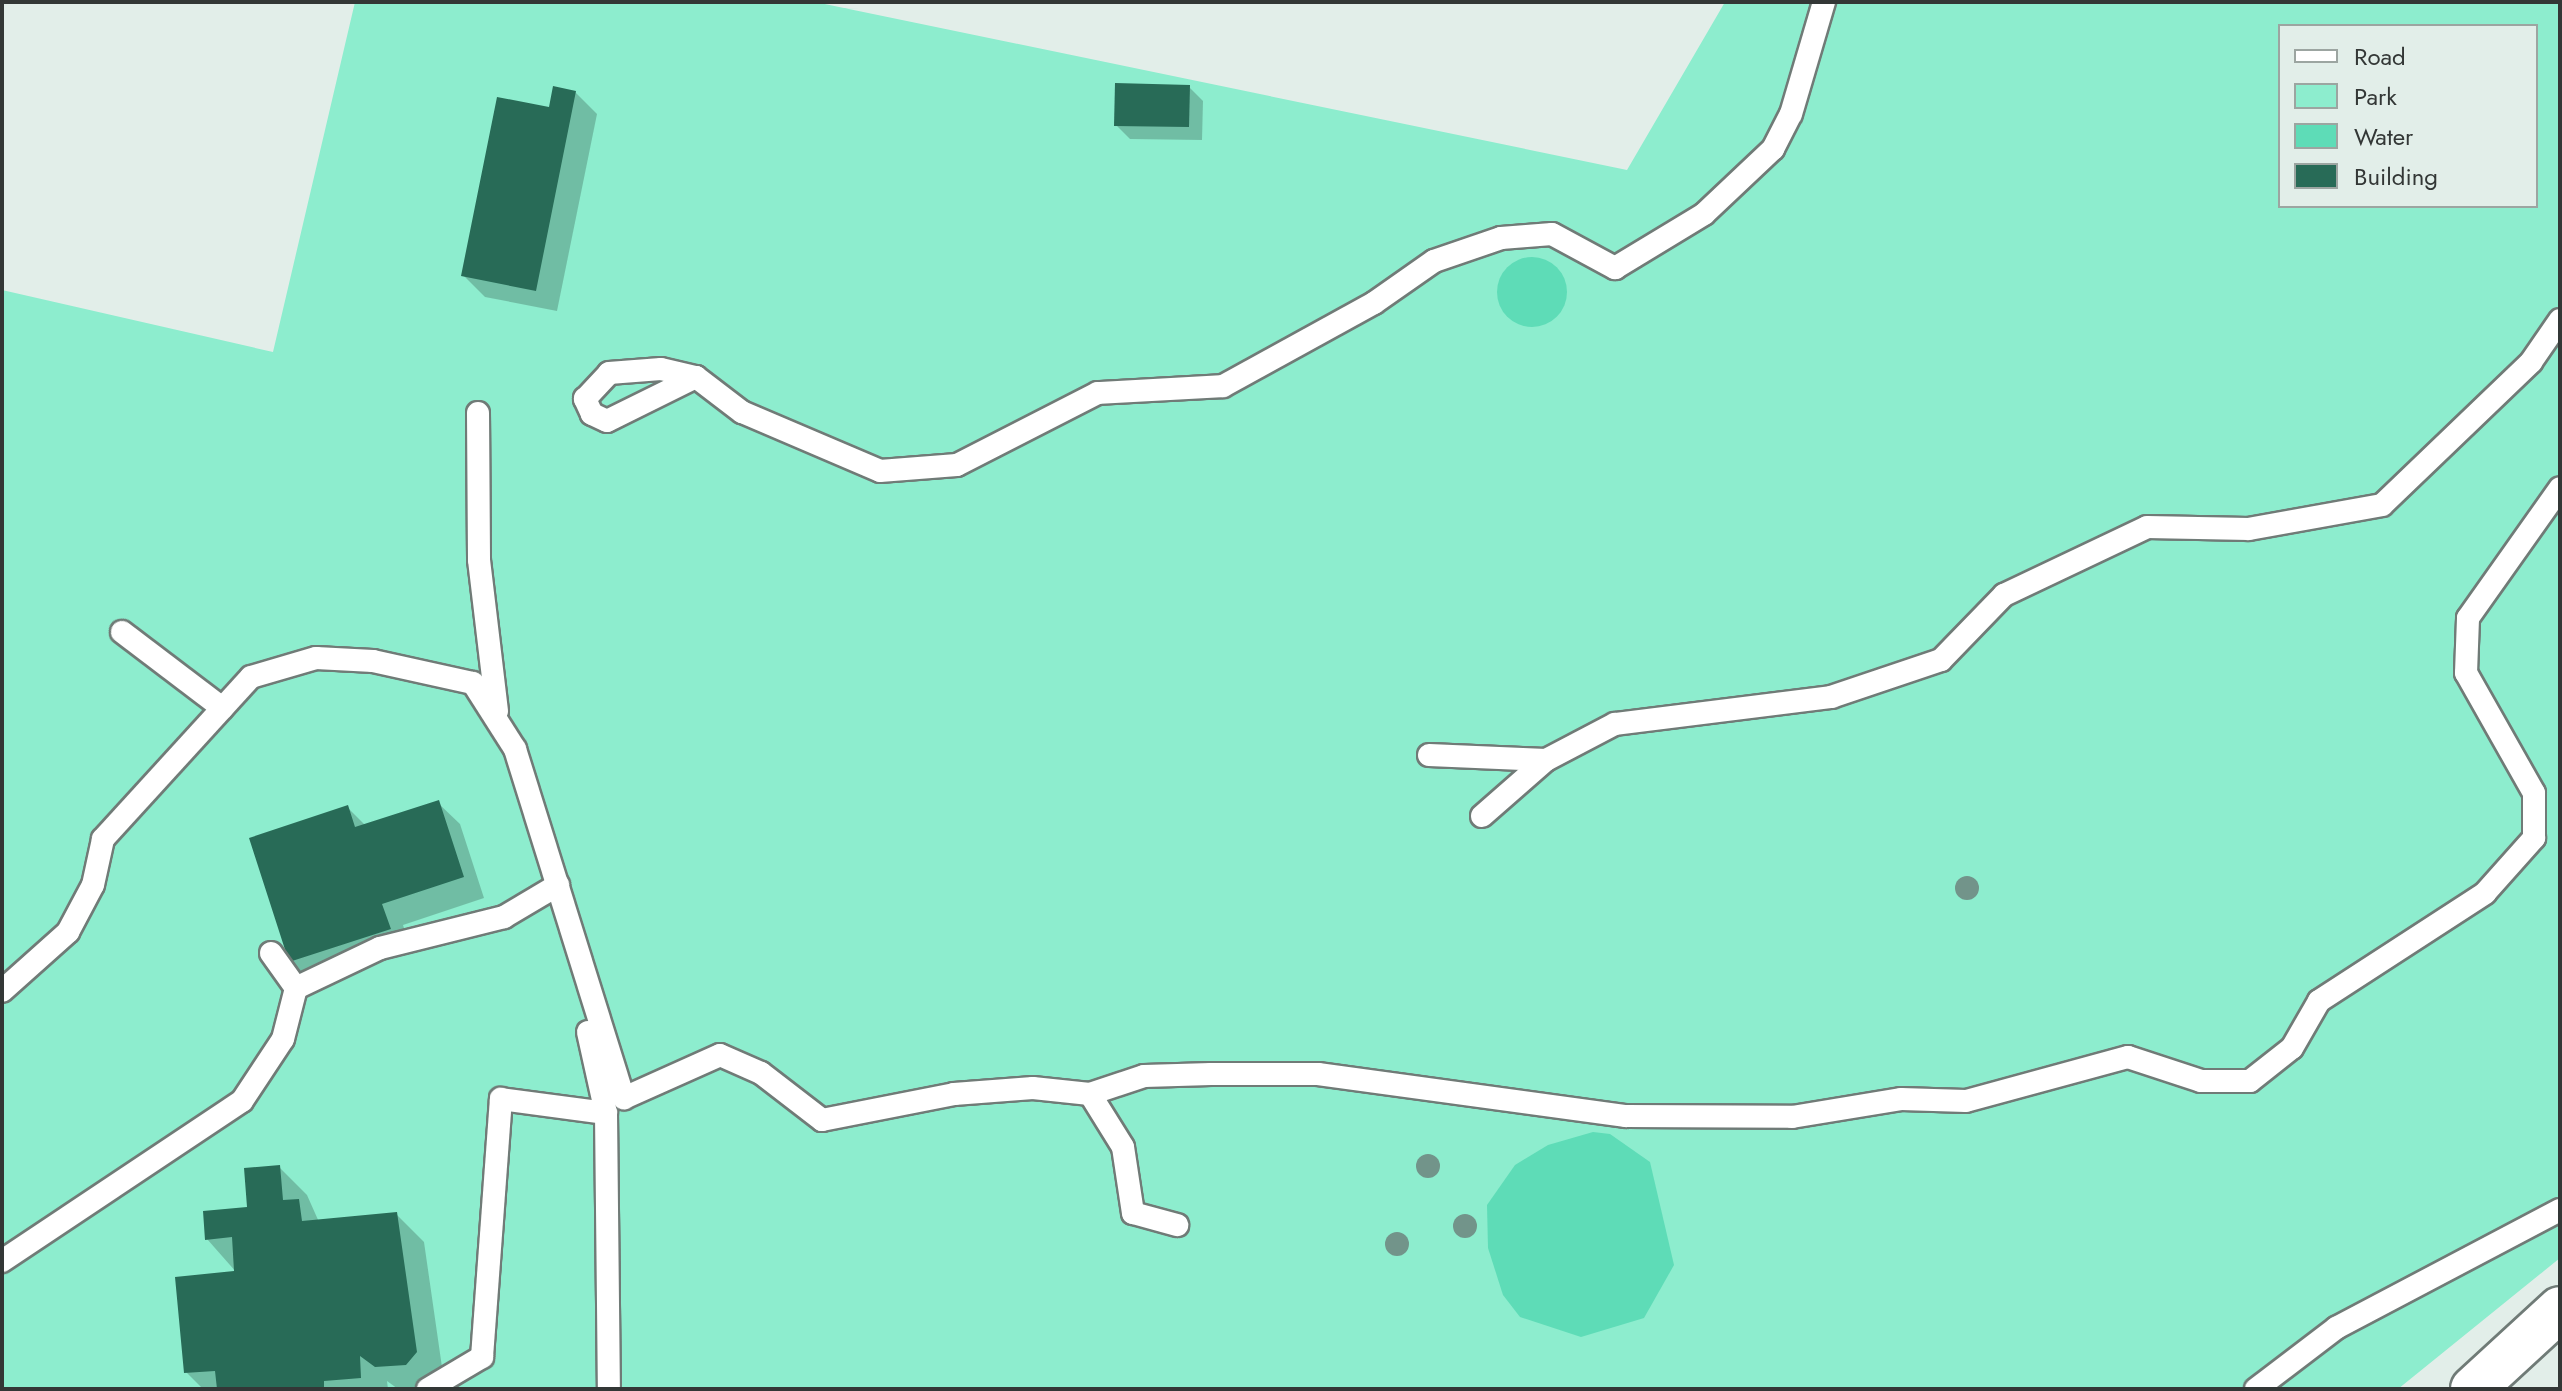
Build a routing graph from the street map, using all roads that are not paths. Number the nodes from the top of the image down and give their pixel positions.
1 (1824, 2) edge
2 (2560, 320) edge
3 (696, 377) dead end
4 (478, 413) dead end
5 (2560, 488) edge
6 (122, 632) dead end
7 (222, 708) junction
8 (500, 726) junction
9 (1429, 755) dead end
10 (1546, 760) junction
11 (1482, 816) dead end
12 (554, 887) junction
13 (271, 953) dead end
14 (296, 988) junction
15 (2, 991) edge
16 (1090, 1094) junction
17 (606, 1113) junction
18 (2560, 1210) edge
19 (1177, 1225) dead end
20 (2, 1261) edge
21 (2560, 1309) edge
22 (428, 1389) edge
23 (609, 1389) edge
24 (2256, 1389) edge
25 (2473, 1389) edge

1 - 3 lane
2 - 10 lane
4 - 8 lane
5 - 16 lane
6 - 7 lane
7 - 8 lane
7 - 15 lane
8 - 12 lane
9 - 10 lane
10 - 11 lane
12 - 14 lane
12 - 16 lane
12 - 17 lane
13 - 14 lane
14 - 20 lane
16 - 19 lane
17 - 22 lane
17 - 23 lane
18 - 24 lane
21 - 25 street

